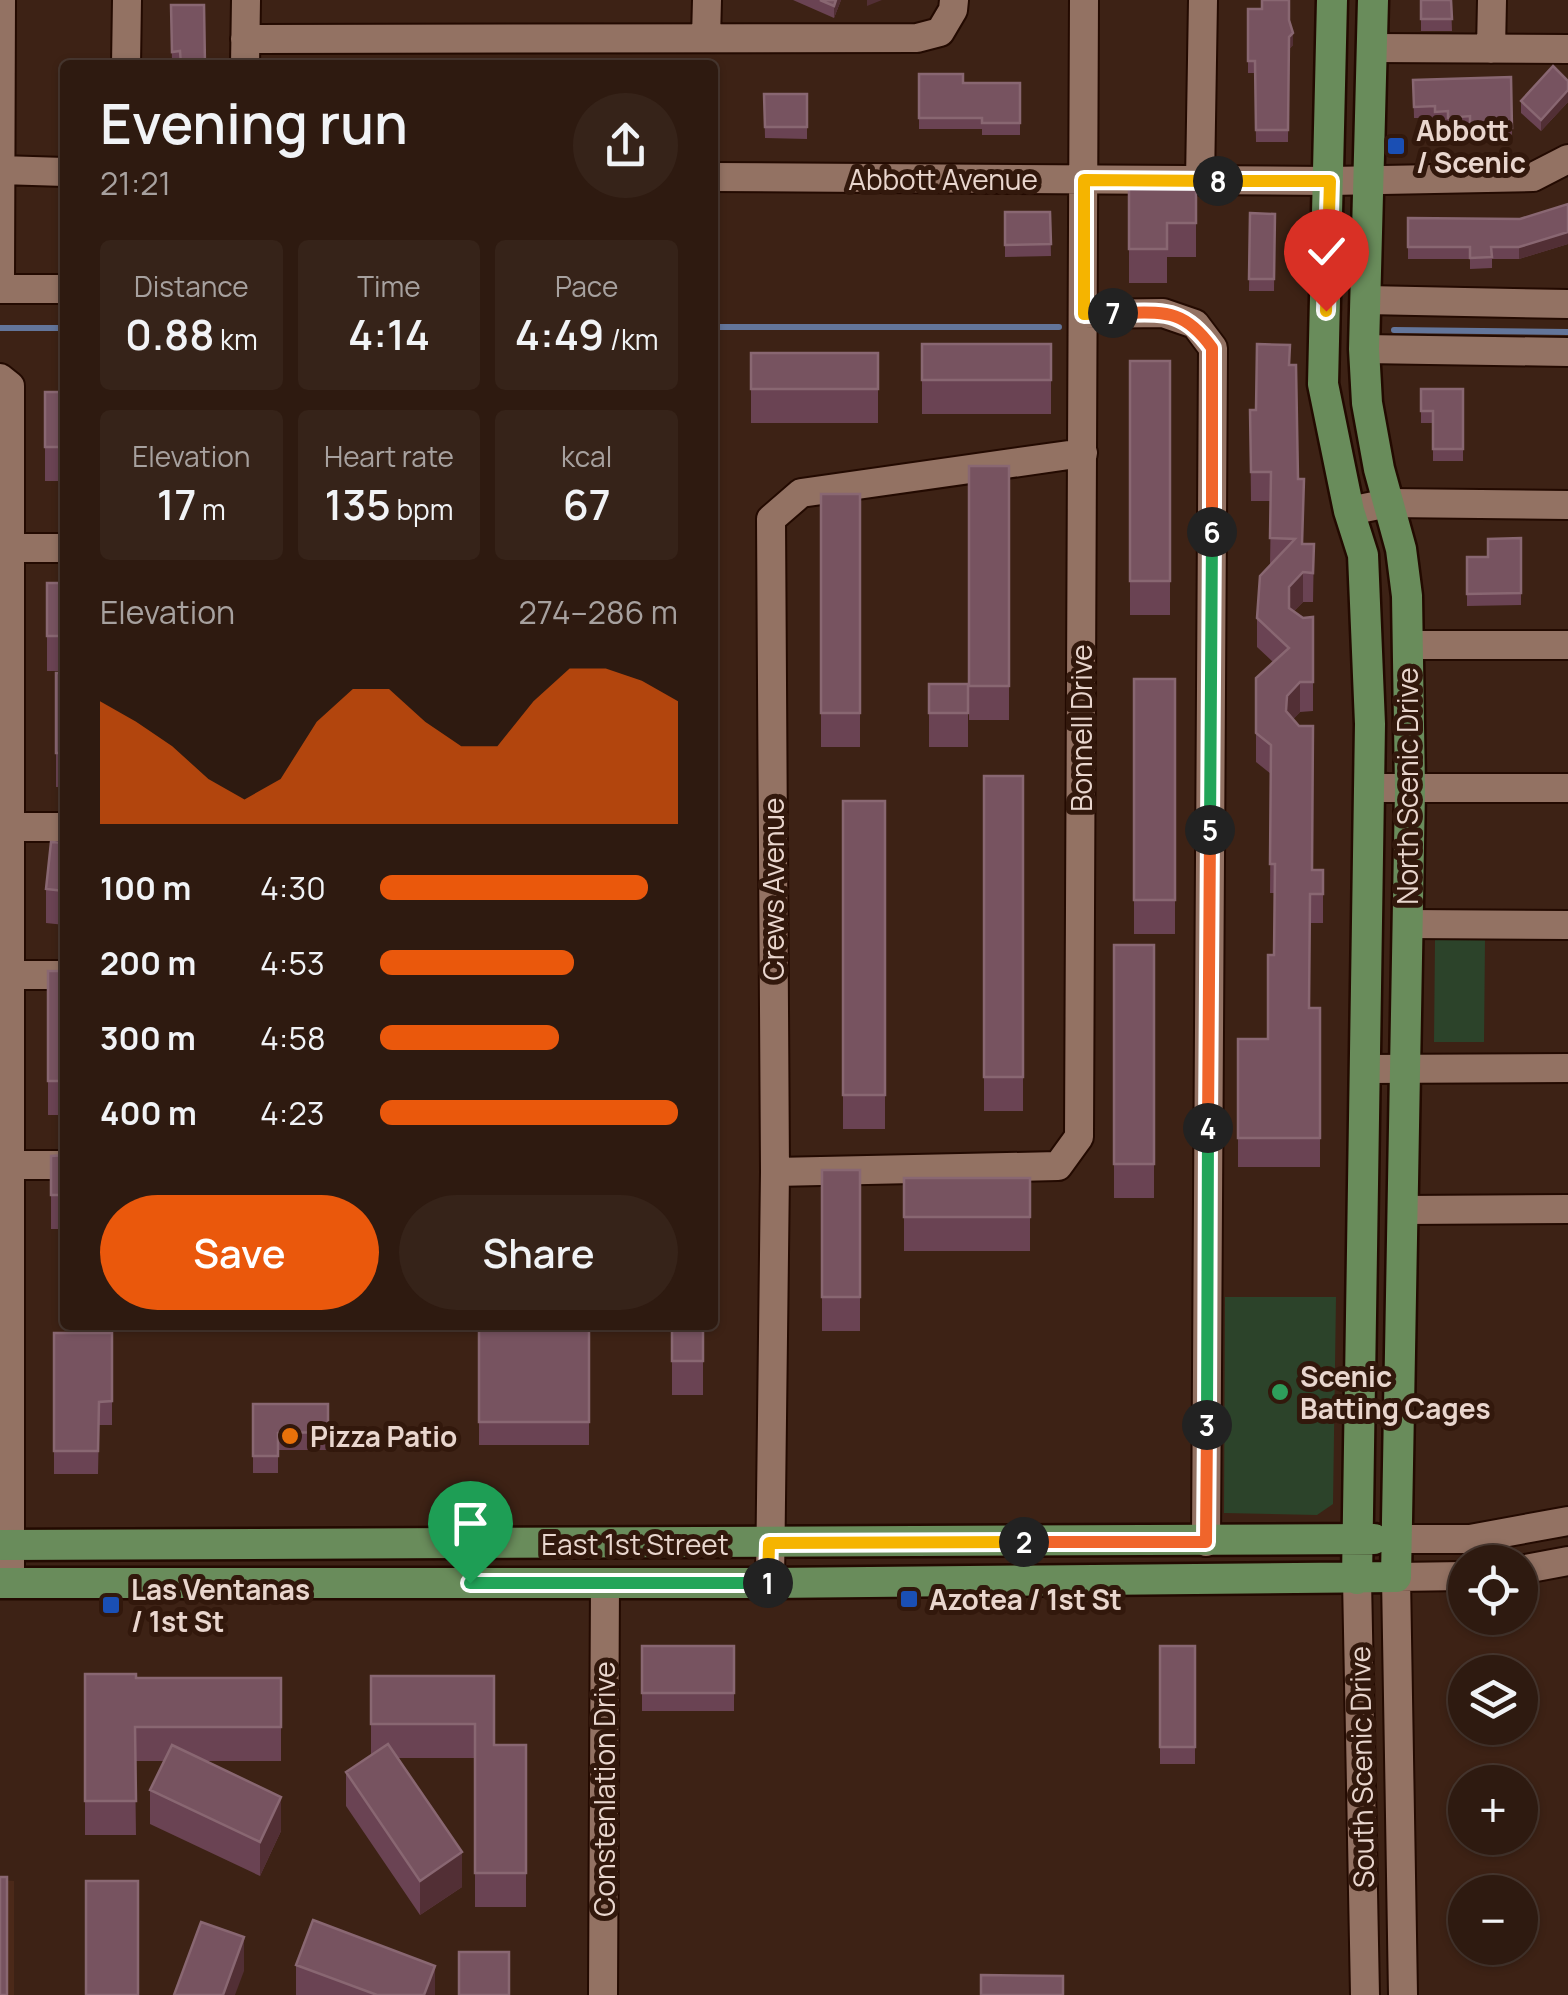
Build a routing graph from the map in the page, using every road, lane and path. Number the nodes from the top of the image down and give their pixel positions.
1 (0, 0) edge
2 (128, 0) edge
3 (246, 0) edge
4 (707, 0) edge
5 (954, 0) edge
6 (1084, 0) edge
7 (1203, 0) edge
8 (1332, 0) edge
9 (1373, 0) edge
10 (1492, 0) edge
11 (706, 38) junction
12 (1372, 48) junction
13 (1491, 49) junction
14 (1568, 50) edge
15 (245, 52) edge
16 (126, 60) edge
17 (1568, 158) edge
18 (0, 170) edge
19 (60, 172) edge
20 (718, 177) edge
21 (1084, 180) junction
22 (1200, 180) junction
23 (1369, 180) junction
24 (1330, 181) junction
25 (0, 280) edge
26 (0, 289) edge
27 (60, 289) edge
28 (1366, 300) junction
29 (1568, 304) edge
30 (1084, 314) junction
31 (1364, 349) junction
32 (1568, 352) edge
33 (0, 378) edge
34 (1083, 453) junction
35 (1388, 503) junction
36 (1568, 505) edge
37 (1349, 511) junction
38 (10, 548) junction
39 (60, 548) edge
40 (1408, 645) junction
41 (1568, 645) edge
42 (1369, 788) junction
43 (1568, 788) edge
44 (1410, 790) junction
45 (8, 812) edge
46 (60, 826) edge
47 (1407, 924) junction
48 (1568, 924) edge
49 (12, 975) junction
50 (60, 975) edge
51 (1568, 1068) edge
52 (1364, 1070) junction
53 (1405, 1070) junction
54 (60, 1164) edge
55 (11, 1165) junction
56 (774, 1172) junction
57 (1568, 1209) edge
58 (1402, 1210) junction
59 (5, 1231) edge
60 (5, 1280) edge
61 (1568, 1521) edge
62 (1358, 1538) junction
63 (1398, 1538) junction
64 (1206, 1542) junction
65 (769, 1543) junction
66 (5, 1544) edge
67 (1568, 1561) edge
68 (1538, 1567) edge
69 (1448, 1576) edge
70 (1396, 1577) junction
71 (1357, 1578) junction
72 (5, 1583) edge
73 (605, 1583) junction
74 (770, 1584) junction
75 (603, 1995) edge
76 (1365, 1995) edge
77 (1403, 1995) edge

1 - 18 street
2 - 16 street
3 - 15 street
4 - 11 street
5 - 11 street
6 - 21 street, Bonnell Drive
7 - 22 street
8 - 24 main road, North Scenic Drive
9 - 12 main road, North Scenic Drive
10 - 13 street
11 - 15 street
12 - 13 street
12 - 23 main road, North Scenic Drive
13 - 14 street
17 - 23 street, Abbott Avenue
18 - 19 street
18 - 25 street
20 - 21 street, Abbott Avenue
21 - 22 street, Abbott Avenue
21 - 30 street, Bonnell Drive
22 - 24 street, Abbott Avenue
23 - 24 street, Abbott Avenue
23 - 28 main road, North Scenic Drive
24 - 37 main road, North Scenic Drive
26 - 27 street
28 - 29 street
28 - 31 main road, North Scenic Drive
30 - 34 street, Bonnell Drive
30 - 64 street
31 - 32 street
31 - 35 main road, North Scenic Drive
33 - 38 street
34 - 56 street, Crews Avenue
34 - 56 street, Bonnell Drive
35 - 36 street
35 - 37 street
35 - 40 main road, North Scenic Drive
37 - 42 main road, North Scenic Drive
38 - 39 street
38 - 45 street
40 - 41 street
40 - 44 main road, North Scenic Drive
42 - 44 street
42 - 52 main road, North Scenic Drive
43 - 44 street
44 - 47 main road, North Scenic Drive
45 - 46 street
45 - 49 street
47 - 48 street
47 - 53 main road, North Scenic Drive
49 - 50 street
49 - 55 street
51 - 53 street
52 - 53 street
52 - 62 main road, North Scenic Drive
53 - 58 main road, North Scenic Drive
54 - 55 street
55 - 59 street
56 - 65 street, Crews Avenue
57 - 58 street
58 - 63 main road, North Scenic Drive
59 - 60 street
60 - 66 street
61 - 63 street, East 1st Street
62 - 63 main road, East 1st Street
62 - 64 main road, East 1st Street
62 - 71 main road, South Scenic Drive
63 - 70 main road, North Scenic Drive
64 - 65 main road, East 1st Street
65 - 66 main road, East 1st Street
65 - 74 street, Crews Avenue
66 - 72 street
67 - 68 street
69 - 70 street, East 1st Street
70 - 71 main road, East 1st Street
70 - 77 street, South Scenic Drive
71 - 74 main road, East 1st Street
71 - 76 street, South Scenic Drive
72 - 73 main road, East 1st Street
73 - 74 main road, East 1st Street
73 - 75 street, Constenlation Drive

